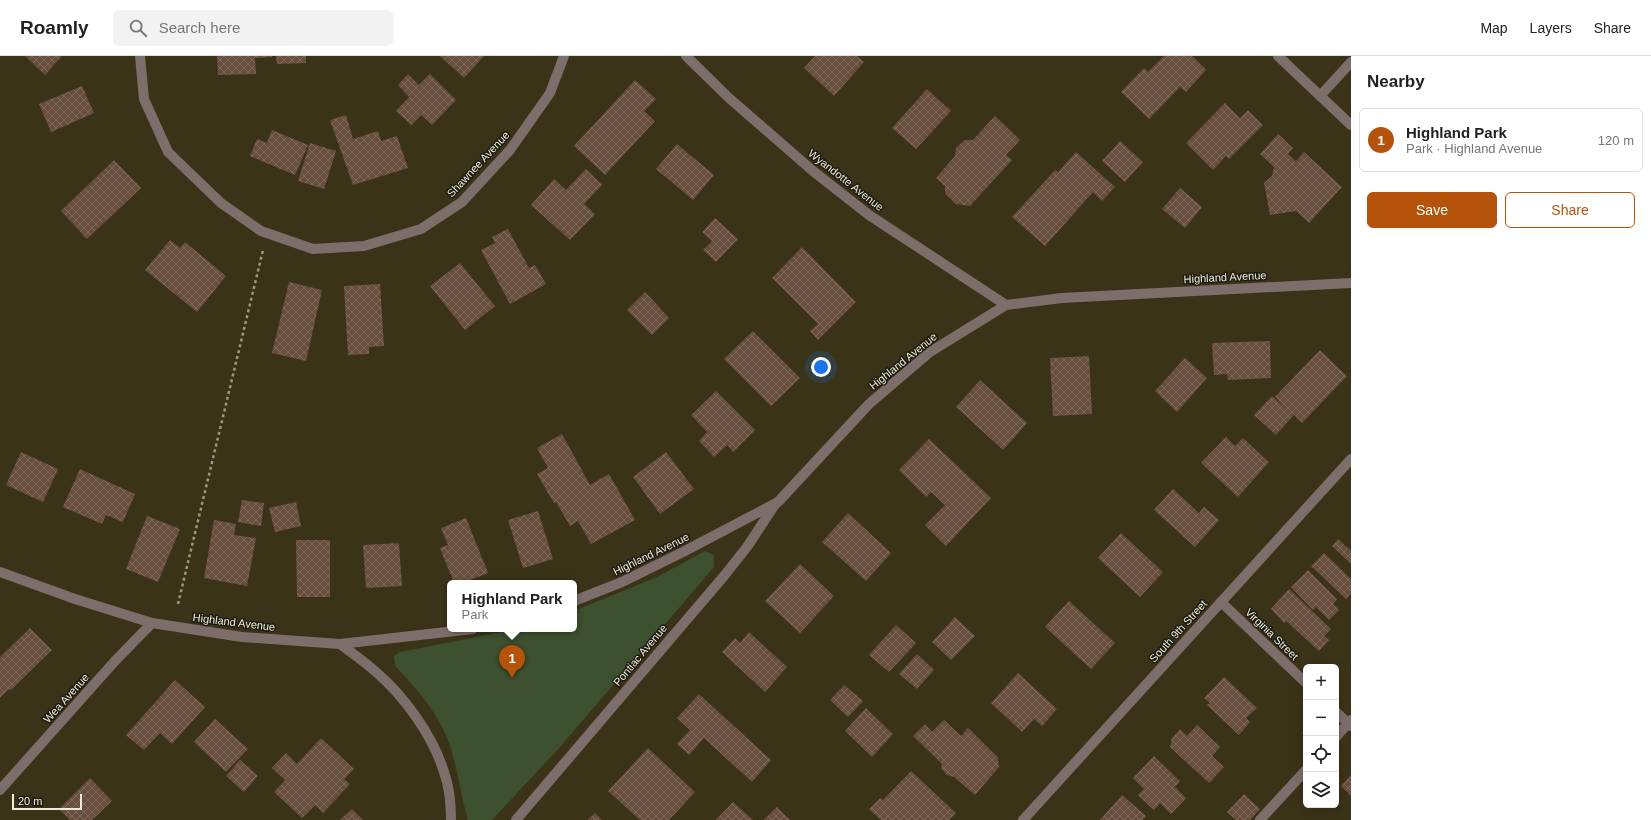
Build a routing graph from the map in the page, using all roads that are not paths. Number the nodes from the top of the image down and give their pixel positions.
1 (140, 56) edge
2 (564, 56) edge
3 (686, 56) edge
4 (1278, 56) edge
5 (1351, 62) edge
6 (1320, 96) junction
7 (1351, 125) edge
8 (1351, 283) edge
9 (1006, 305) junction
10 (1351, 459) edge
11 (778, 502) junction
12 (0, 572) edge
13 (577, 600) edge
14 (1221, 602) junction
15 (152, 623) junction
16 (447, 632) edge
17 (340, 644) junction
18 (1303, 680) edge
19 (1339, 714) edge
20 (1350, 723) edge
21 (1339, 733) edge
22 (1304, 772) edge
23 (0, 790) edge
24 (451, 820) edge
25 (516, 820) edge
26 (1023, 820) edge
27 (1260, 820) edge

1 - 2 street, Shawnee Avenue
3 - 9 street, Wyandotte Avenue
4 - 6 street
5 - 6 street
6 - 7 street
8 - 9 street, Highland Avenue
9 - 11 street, Highland Avenue
10 - 14 street, South 9th Street
11 - 13 street, Highland Avenue
11 - 25 street, Pontiac Avenue
12 - 15 street, Highland Avenue
14 - 18 street, Virginia Street
14 - 26 street, South 9th Street
15 - 17 street, Highland Avenue
15 - 23 street, Wea Avenue
16 - 17 street, Highland Avenue
17 - 24 street
19 - 20 street
20 - 21 street
22 - 27 street

